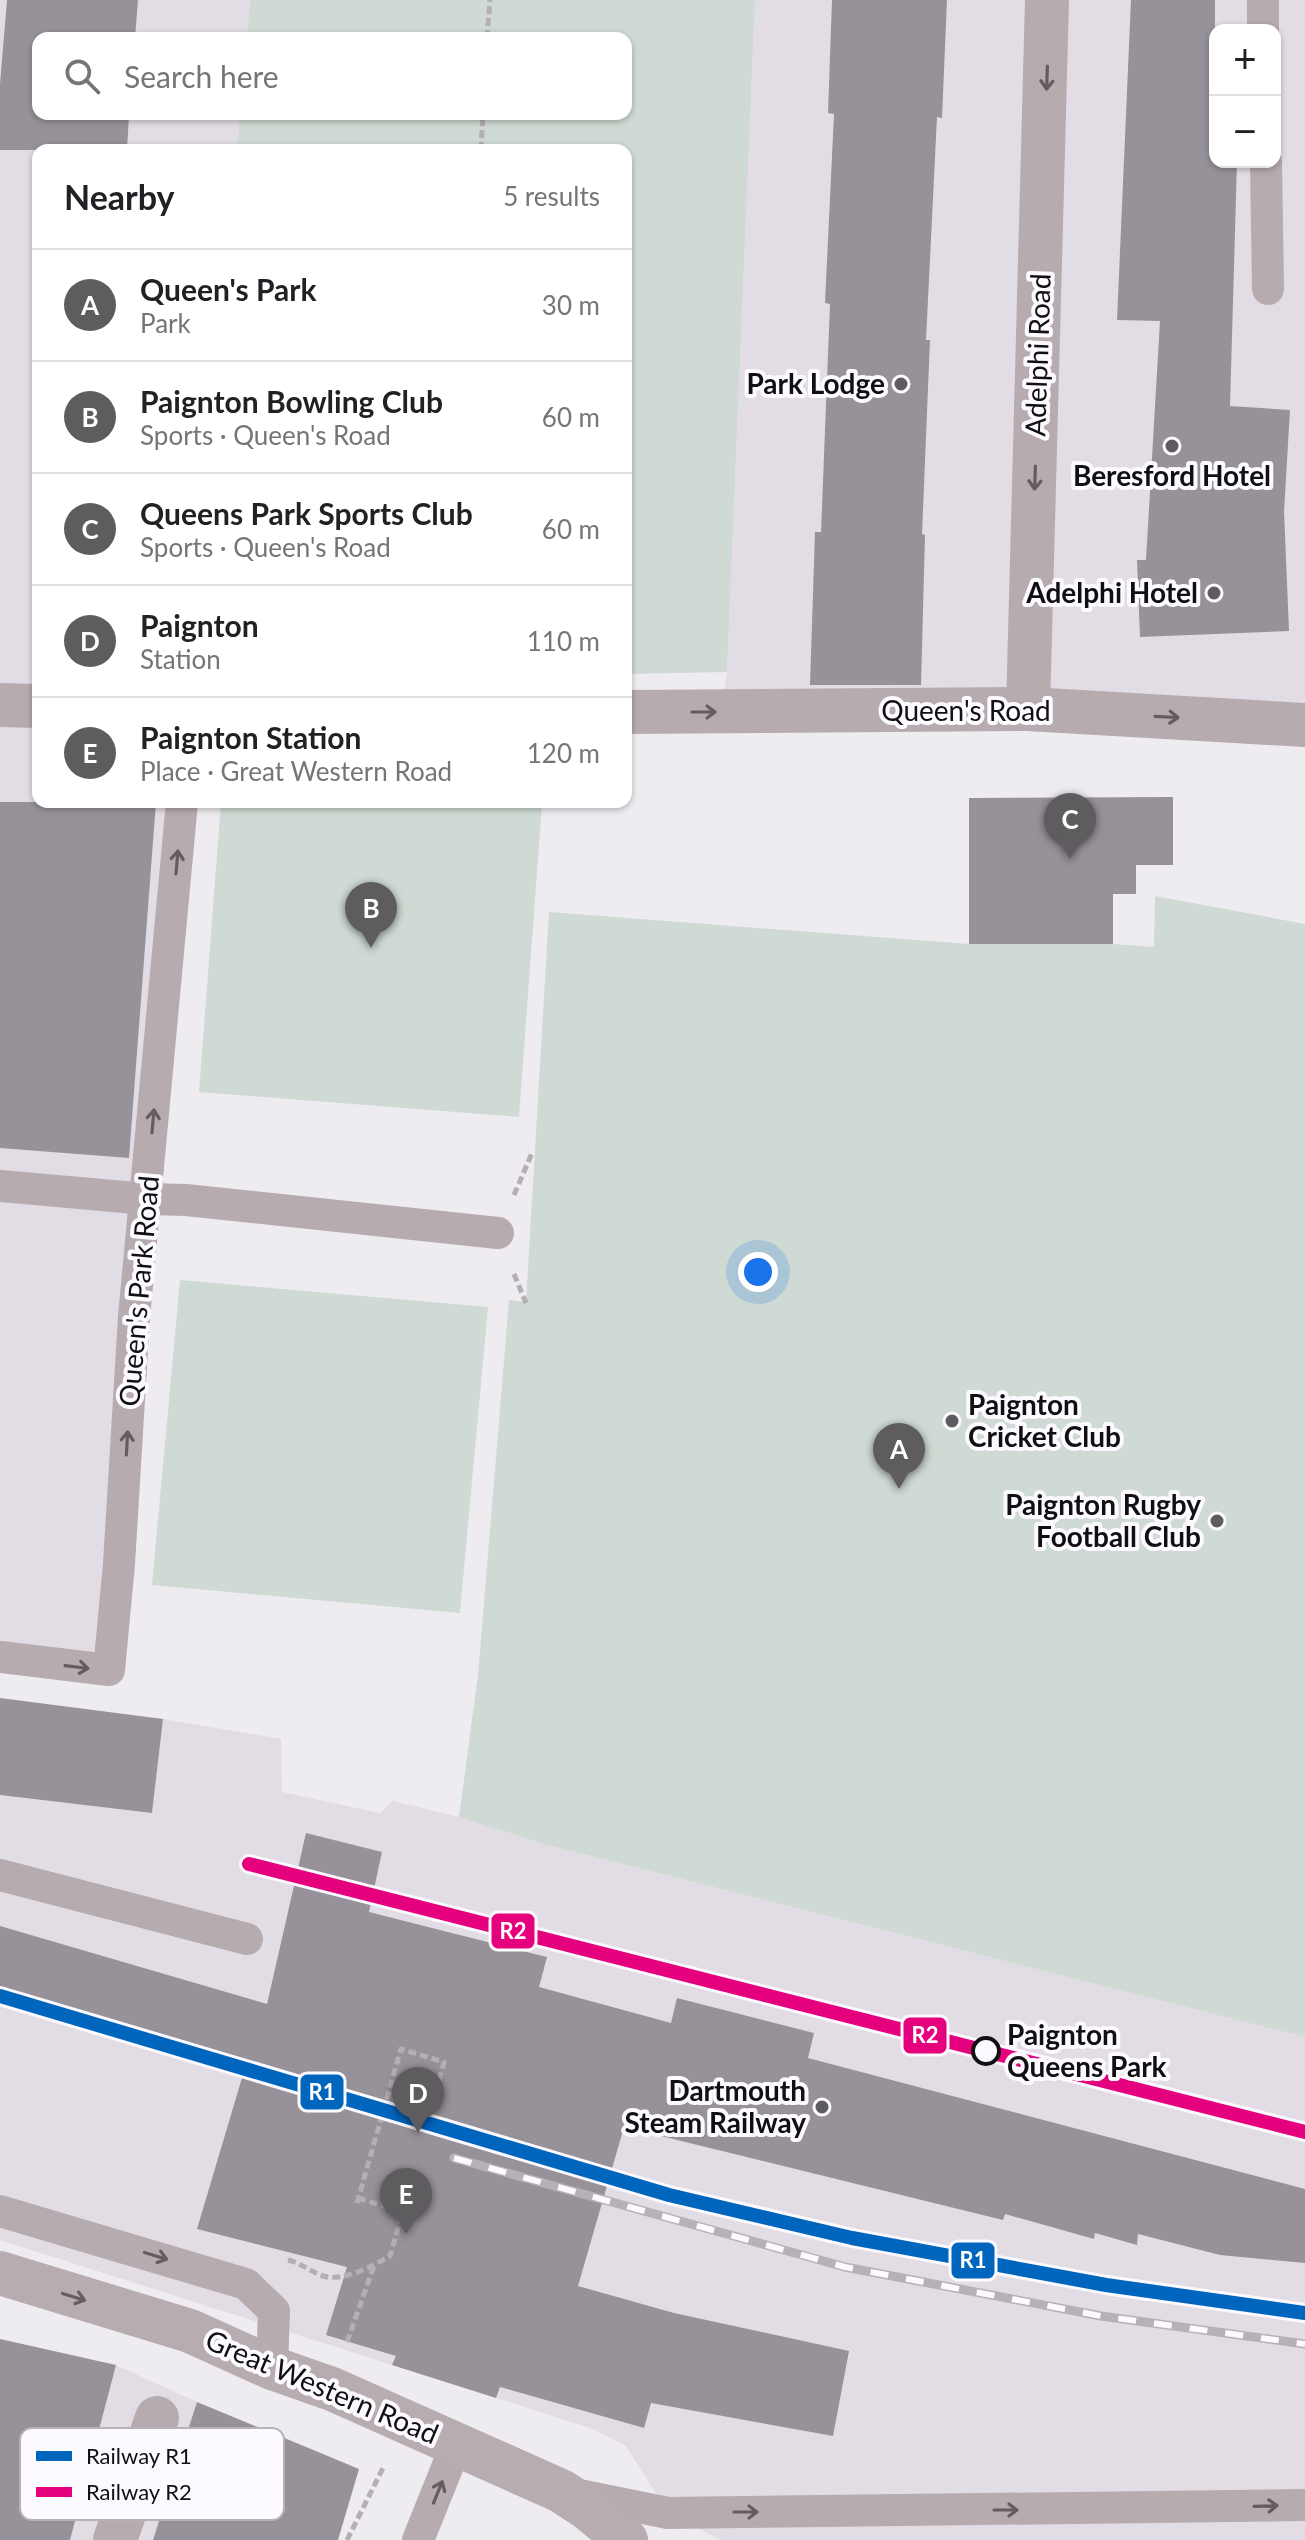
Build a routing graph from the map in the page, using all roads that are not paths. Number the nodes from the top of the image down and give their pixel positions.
1 (1047, 0) edge
2 (1263, 0) edge
3 (1263, 24) edge
4 (1266, 168) edge
5 (1268, 289) dead end
6 (0, 705) edge
7 (32, 706) edge
8 (1028, 709) junction
9 (632, 712) edge
10 (1305, 725) edge
11 (181, 808) edge
12 (0, 1186) edge
13 (147, 1199) junction
14 (498, 1233) dead end
15 (0, 1657) edge
16 (0, 1875) edge
17 (247, 1939) dead end
18 (0, 2211) edge
19 (0, 2273) edge
20 (272, 2368) junction
21 (157, 2418) dead end
22 (154, 2428) edge
23 (457, 2443) junction
24 (561, 2491) junction
25 (1305, 2505) edge
26 (122, 2520) edge
27 (115, 2540) edge
28 (418, 2540) edge
29 (626, 2540) edge

1 -> 8 street, Adelphi Road
2 - 3 lane
4 - 5 lane
6 - 7 street
9 -> 8 street, Queen's Road
8 -> 10 street, Queen's Road
13 -> 11 lane, Queen's Park Road
12 - 13 lane
13 - 14 lane
15 -> 13 lane, Queen's Park Road
16 - 17 lane
18 -> 20 lane
19 -> 20 main road, Great Western Road
20 - 23 main road, Great Western Road
21 - 22 street
23 - 24 main road, Great Western Road
28 -> 23 lane
24 -> 25 lane
24 - 29 main road, Great Western Road
26 - 27 street

